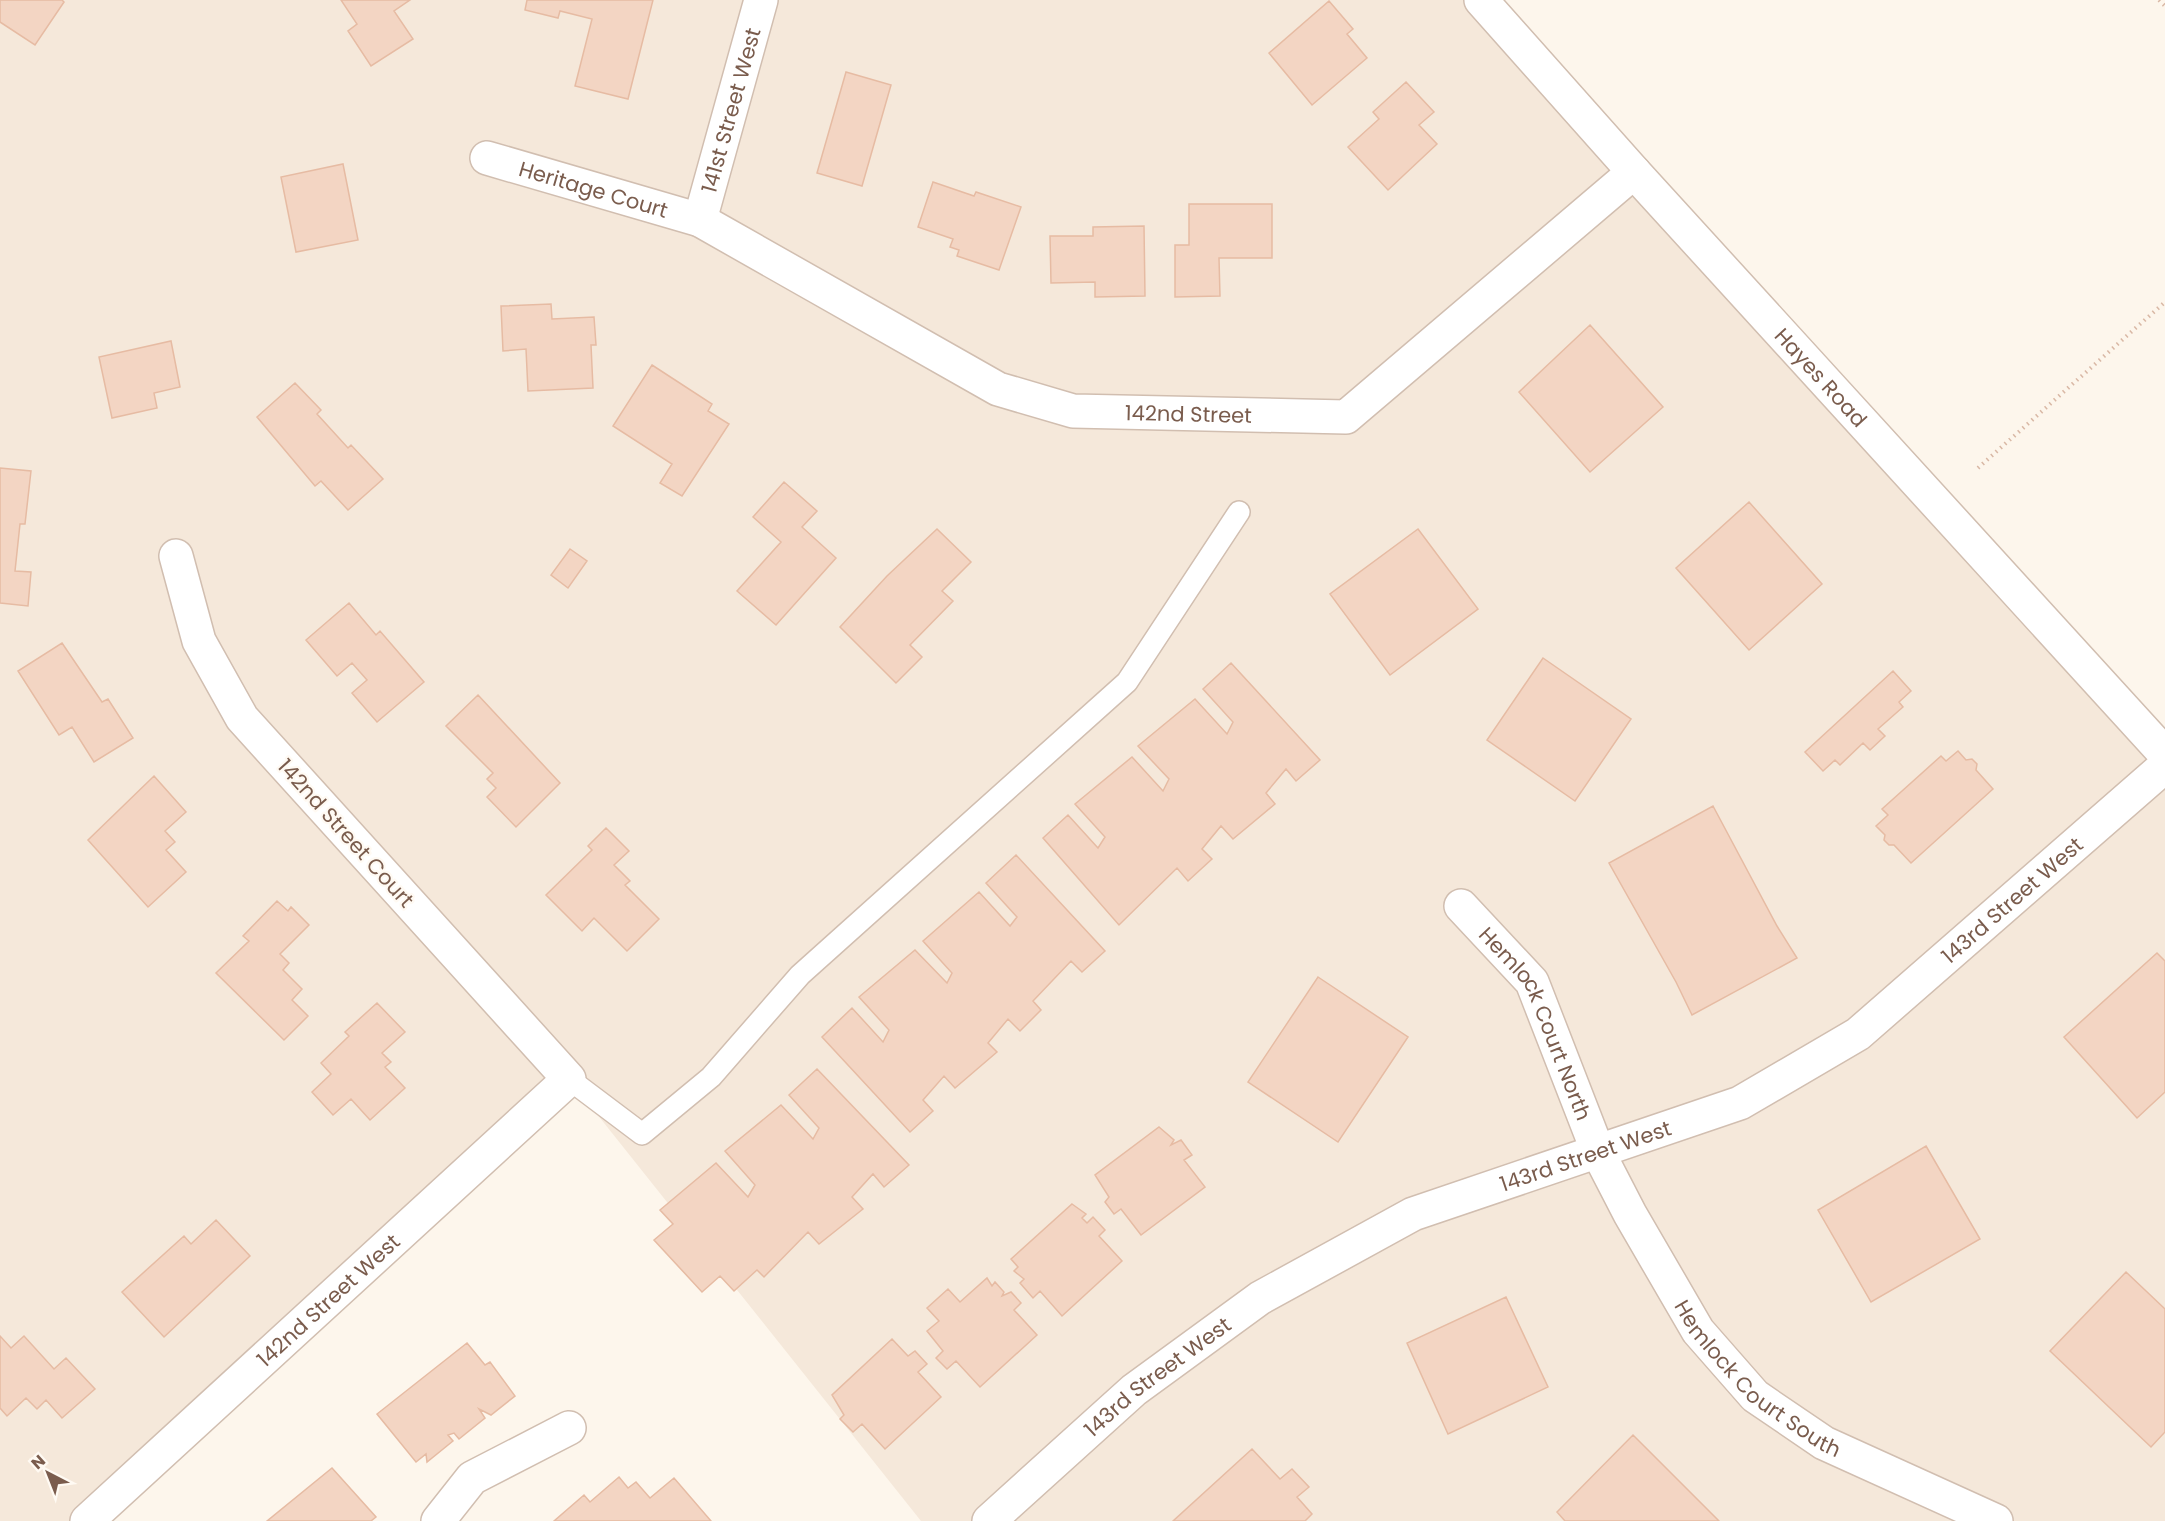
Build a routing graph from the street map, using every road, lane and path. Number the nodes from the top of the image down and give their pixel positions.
1 (761, 0) edge
2 (1481, 0) edge
3 (2159, 0) edge
4 (2165, 6) edge
5 (486, 158) dead end
6 (1634, 172) junction
7 (700, 220) junction
8 (2165, 302) edge
9 (1978, 468) dead end
10 (1239, 512) dead end
11 (176, 556) dead end
12 (2165, 754) edge
13 (2165, 766) edge
14 (1461, 906) dead end
15 (569, 1079) junction
16 (1598, 1152) junction
17 (569, 1428) dead end
18 (87, 1521) edge
19 (438, 1521) edge
20 (989, 1521) edge
21 (1996, 1521) edge

1 - 7 street, 141st Street West
2 - 6 street, Hayes Road
3 - 4 path
5 - 7 street, Heritage Court
6 - 7 street, 142nd Street
6 - 12 street, Hayes Road
8 - 9 path
10 - 15 lane
11 - 15 street, 142nd Street Court
13 - 16 street, 143rd Street West
14 - 16 street, Hemlock Court North
15 - 18 street, 142nd Street West
16 - 20 street, 143rd Street West
16 - 21 street, Hemlock Court South
17 - 19 street

